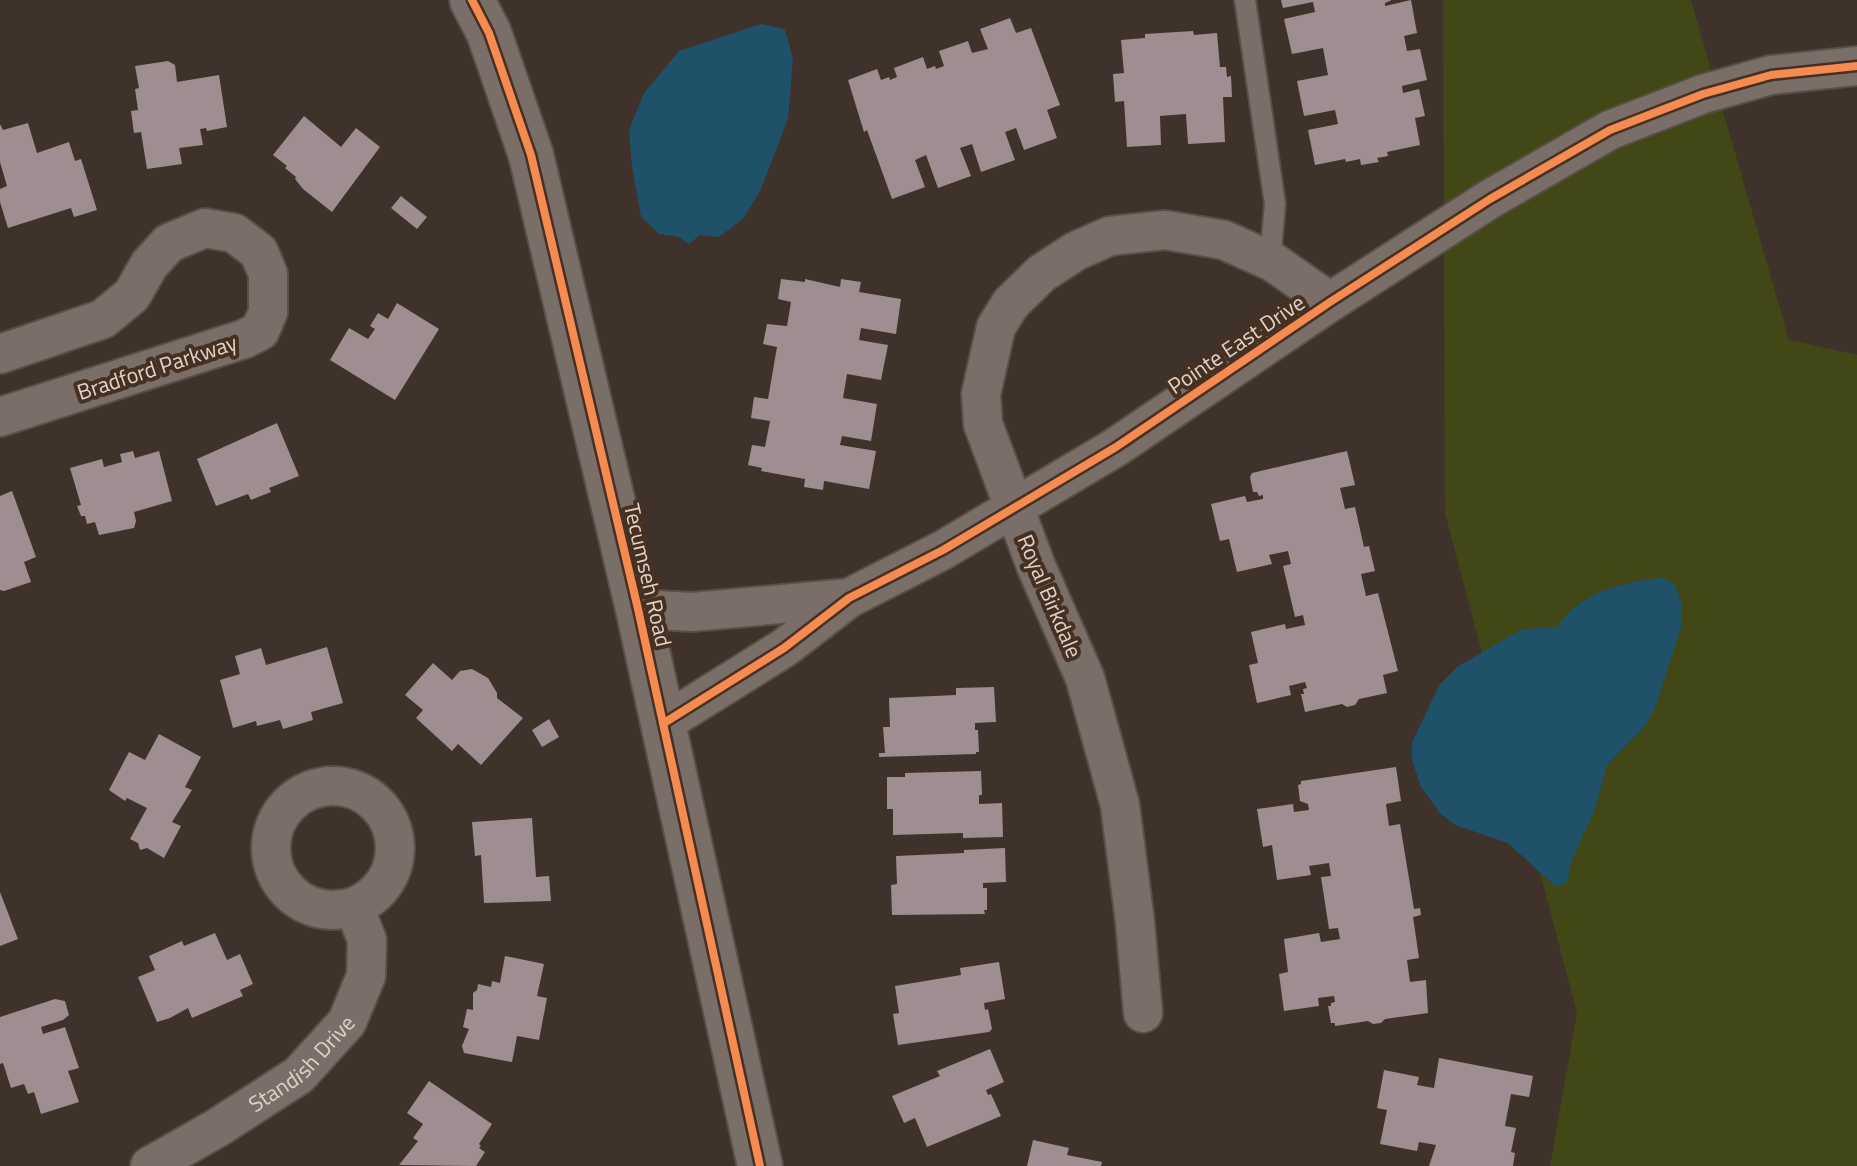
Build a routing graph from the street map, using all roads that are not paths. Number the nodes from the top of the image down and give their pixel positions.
1 (472, 0) edge
2 (1245, 0) edge
3 (1857, 66) edge
4 (1270, 261) junction
5 (1330, 302) junction
6 (0, 354) edge
7 (0, 417) edge
8 (1014, 508) junction
9 (849, 598) junction
10 (638, 609) junction
11 (664, 723) junction
12 (354, 907) dead end
13 (1143, 1013) dead end
14 (150, 1166) edge
15 (760, 1166) edge

1 - 10 street, Tecumseh Road
2 - 4 lane
3 - 5 street, Pointe East Drive
4 - 5 street, Royal Birkdale
4 - 8 street, Royal Birkdale
5 - 8 street, Pointe East Drive
6 - 7 street, Bradford Parkway
8 - 9 street, Pointe East Drive
8 - 13 street, Royal Birkdale
9 - 10 street, Pointe East Drive
9 - 11 street, Pointe East Drive
10 - 11 street, Tecumseh Road
11 - 15 street, Tecumseh Road
12 - 14 street, Standish Drive

